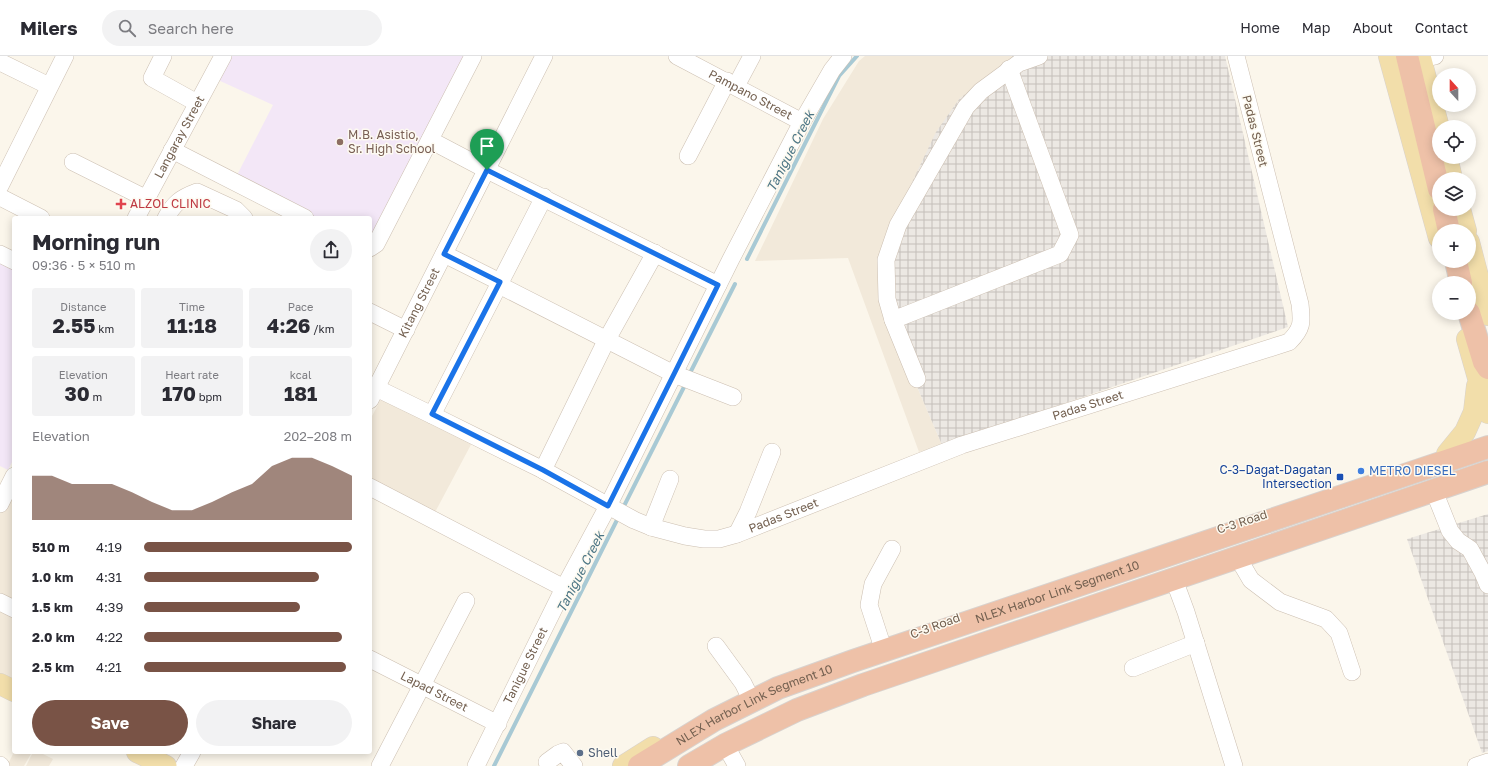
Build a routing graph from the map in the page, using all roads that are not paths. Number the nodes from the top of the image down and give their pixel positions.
1 (65, 56) edge
2 (163, 56) edge
3 (223, 56) edge
4 (473, 56) edge
5 (544, 56) edge
6 (677, 56) edge
7 (752, 56) edge
8 (843, 56) edge
9 (1039, 56) edge
10 (1236, 56) edge
11 (1389, 56) edge
12 (1421, 57) edge
13 (8, 62) edge
14 (1014, 63) edge
15 (731, 84) junction
16 (49, 86) junction
17 (197, 103) junction
18 (1437, 120) edge
19 (802, 122) junction
20 (430, 140) junction
21 (172, 150) junction
22 (688, 156) dead end
23 (73, 162) dead end
24 (487, 170) junction
25 (1437, 172) edge
26 (0, 186) edge
27 (148, 196) junction
28 (0, 197) edge
29 (544, 197) junction
30 (170, 212) edge
31 (37, 216) edge
32 (137, 216) edge
33 (242, 216) edge
34 (301, 216) edge
35 (1435, 224) edge
36 (372, 247) edge
37 (655, 253) junction
38 (0, 254) edge
39 (444, 254) junction
40 (12, 260) edge
41 (1476, 268) edge
42 (499, 284) junction
43 (718, 285) junction
44 (372, 313) edge
45 (1488, 315) edge
46 (892, 320) junction
47 (1463, 320) edge
48 (1471, 320) edge
49 (406, 330) junction
50 (606, 341) junction
51 (674, 374) junction
52 (1483, 374) edge
53 (917, 379) dead end
54 (372, 391) edge
55 (733, 397) dead end
56 (1488, 413) edge
57 (432, 414) junction
58 (1488, 441) edge
59 (1488, 447) edge
60 (772, 452) dead end
61 (1447, 454) junction
62 (543, 470) junction
63 (1488, 472) edge
64 (10, 478) edge
65 (1488, 478) edge
66 (670, 479) dead end
67 (372, 488) edge
68 (1436, 496) junction
69 (0, 504) edge
70 (612, 508) junction
71 (651, 527) junction
72 (737, 534) junction
73 (892, 549) dead end
74 (1241, 563) junction
75 (1176, 585) junction
76 (1488, 585) edge
77 (564, 588) junction
78 (466, 601) dead end
79 (0, 602) edge
80 (12, 608) edge
81 (1196, 643) junction
82 (882, 645) junction
83 (716, 646) dead end
84 (372, 660) edge
85 (1133, 668) dead end
86 (1352, 672) dead end
87 (0, 684) edge
88 (422, 686) junction
89 (12, 690) edge
90 (749, 695) junction
91 (498, 724) junction
92 (141, 754) edge
93 (191, 754) edge
94 (733, 758) edge
95 (547, 762) dead end
96 (1488, 762) edge
97 (166, 766) edge
98 (184, 766) edge
99 (380, 766) edge
100 (476, 766) edge
101 (574, 766) edge
102 (623, 766) edge
103 (639, 766) edge
104 (689, 766) edge
105 (701, 766) edge
106 (1234, 766) edge
107 (1476, 766) edge

1 - 16 street
2 - 17 street
3 - 17 street, Langaray Street
4 - 20 street
5 - 24 street, Kitang Street
6 - 15 street, Pampano Street
7 - 15 street
8 - 19 street, Tanigue Street
9 - 14 street
10 - 72 street, Padas Street
11 - 35 main road
12 - 18 main road
12 - 25 highway
13 - 16 street
14 - 46 street
14 - 46 street
15 - 19 street, Pampano Street
15 - 22 street
16 - 26 street
17 - 21 street, Langaray Street
19 - 43 street, Tanigue Street
20 - 24 street
20 - 36 street
21 - 27 street, Langaray Street
21 - 34 street
23 - 27 street
24 - 29 street
24 - 39 street, Kitang Street
27 - 30 street
27 - 32 street, Langaray Street
28 - 31 street
29 - 37 street
29 - 42 street
30 - 33 street
37 - 43 street
37 - 50 street
38 - 40 street
39 - 42 street
39 - 49 street, Kitang Street
41 - 45 main road
42 - 50 street
42 - 57 street
43 - 51 street, Tanigue Street
44 - 49 street
46 - 53 street
47 - 52 main road
48 - 52 highway
49 - 54 street, Kitang Street
50 - 51 street
50 - 62 street
51 - 55 street
51 - 70 street, Tanigue Street
52 - 56 main road
52 - 61 main road
54 - 57 street, Padas Street
57 - 62 street, Padas Street
58 - 61 main road, C-3 Road
59 - 103 highway, NLEX Harbor Link Segment 10
60 - 72 street
61 - 82 main road, C-3 Road
62 - 70 street, Padas Street
63 - 104 highway, NLEX Harbor Link Segment 10
64 - 69 street
65 - 68 main road
66 - 71 street
67 - 77 street
68 - 74 main road
68 - 76 street
70 - 71 street, Padas Street
70 - 77 street, Tanigue Street
71 - 72 street, Padas Street
73 - 82 street
74 - 75 main road
74 - 86 street
75 - 81 street
75 - 94 main road
77 - 91 street, Tanigue Street
78 - 88 street
79 - 80 street
81 - 85 street
81 - 106 street
82 - 90 main road, C-3 Road
83 - 90 street
84 - 88 street, Lapad Street
87 - 89 main road
88 - 91 street, Lapad Street
88 - 99 street
90 - 102 main road, C-3 Road
91 - 100 street, Tanigue Street
92 - 97 main road
93 - 98 street
94 - 105 main road
95 - 101 street
96 - 107 street

